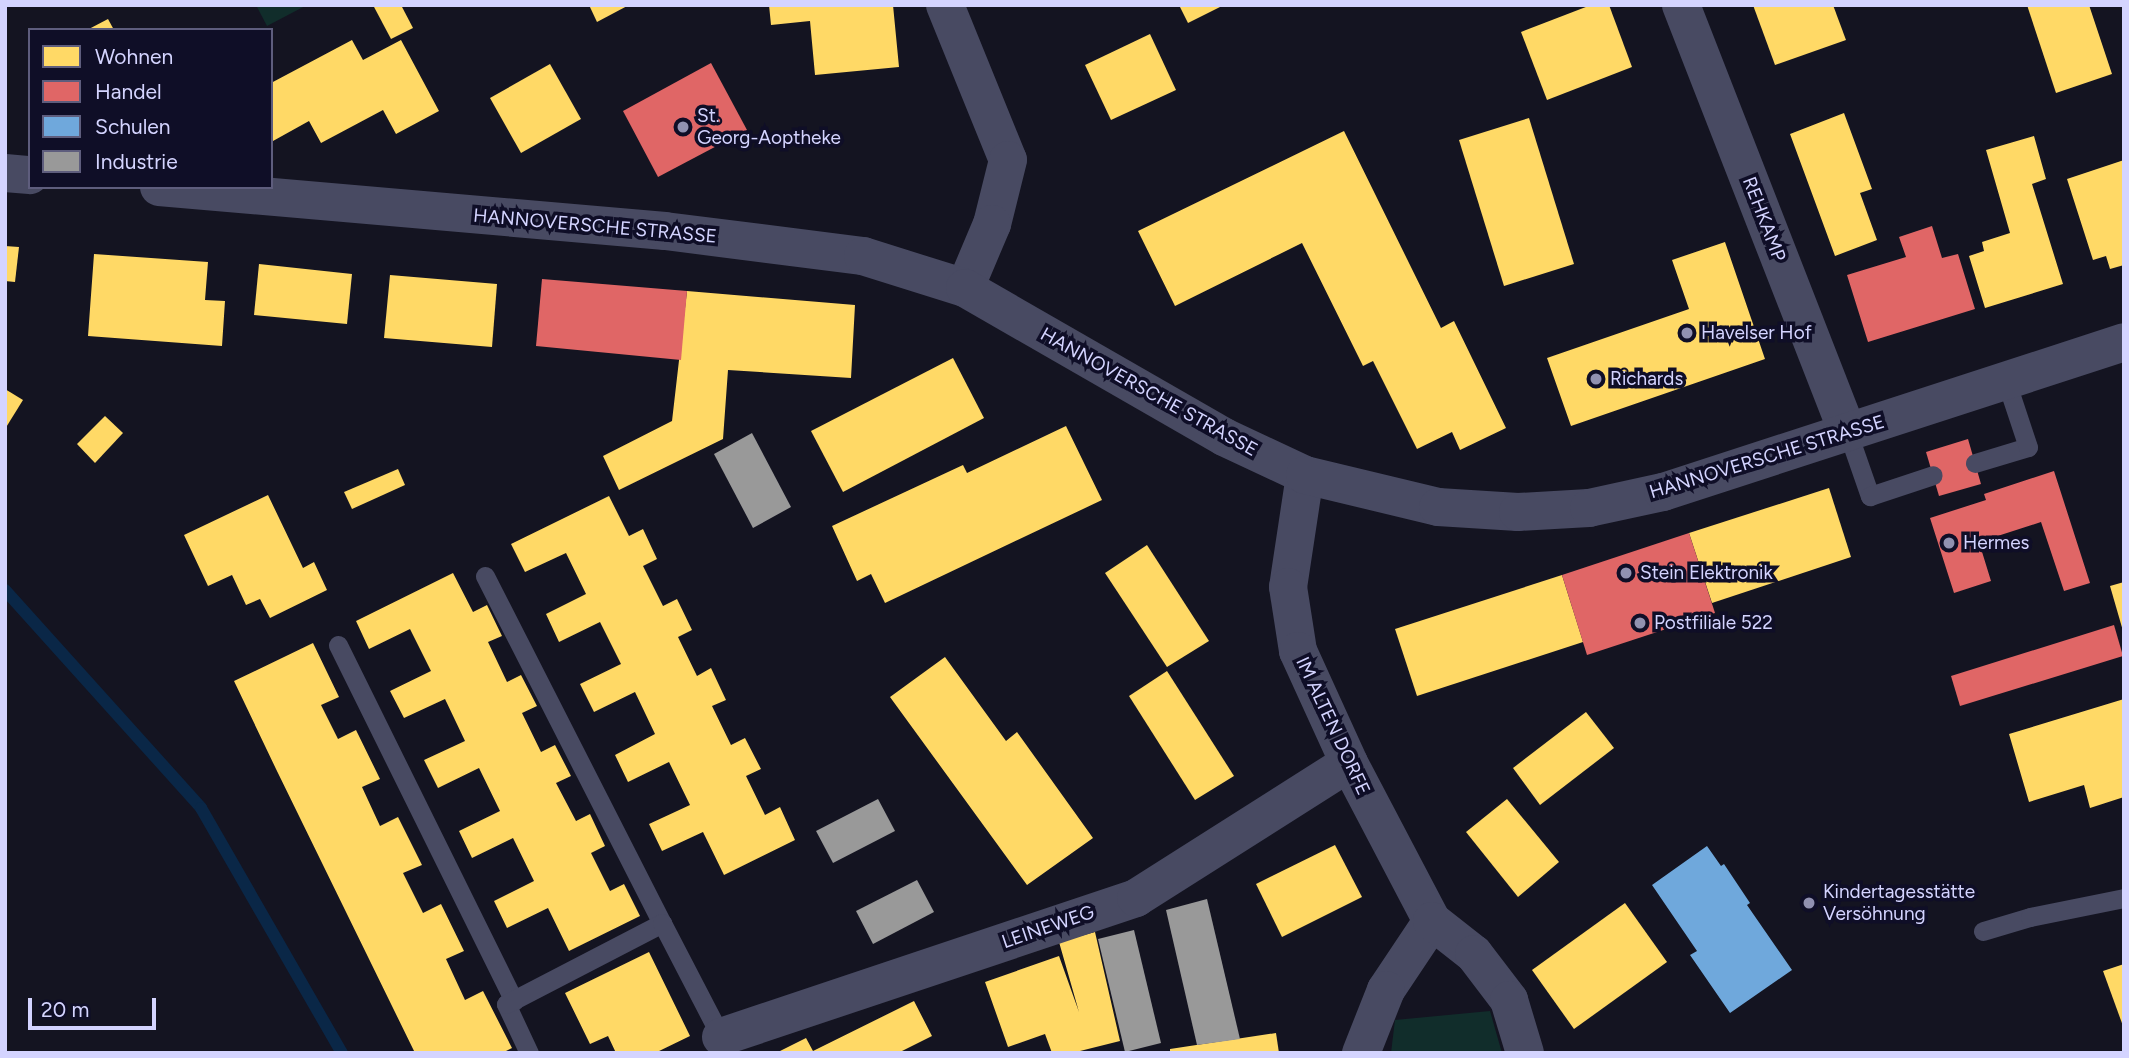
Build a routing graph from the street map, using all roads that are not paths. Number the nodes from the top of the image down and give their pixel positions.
1 (945, 5) edge
2 (1681, 5) edge
3 (5, 173) edge
4 (28, 176) edge
5 (181, 189) edge
6 (965, 288) junction
7 (2124, 342) edge
8 (2006, 381) junction
9 (1848, 432) junction
10 (1975, 463) dead end
11 (1305, 475) junction
12 (1933, 475) dead end
13 (485, 576) dead end
14 (338, 645) dead end
15 (1349, 763) junction
16 (2124, 898) edge
17 (1432, 921) junction
18 (662, 923) junction
19 (1983, 931) dead end
20 (514, 1001) junction
21 (721, 1037) joint
22 (528, 1053) edge
23 (1361, 1053) edge
24 (1525, 1053) edge

1 - 6 street
2 - 9 street, REHKAMP
3 - 4 street
5 - 6 street, HANNOVERSCHE STRASSE
6 - 11 street, HANNOVERSCHE STRASSE
7 - 8 street, HANNOVERSCHE STRASSE
8 - 9 street, HANNOVERSCHE STRASSE
8 - 10 lane
9 - 11 street, HANNOVERSCHE STRASSE
9 - 12 lane
11 - 15 street, IM ALTEN DORFE
13 - 18 lane
14 - 20 lane
15 - 17 street, IM ALTEN DORFE
15 - 21 street, LEINEWEG
16 - 19 lane
17 - 23 street
17 - 24 street, IM ALTEN DORFE
18 - 20 lane
18 - 21 lane
20 - 22 lane

